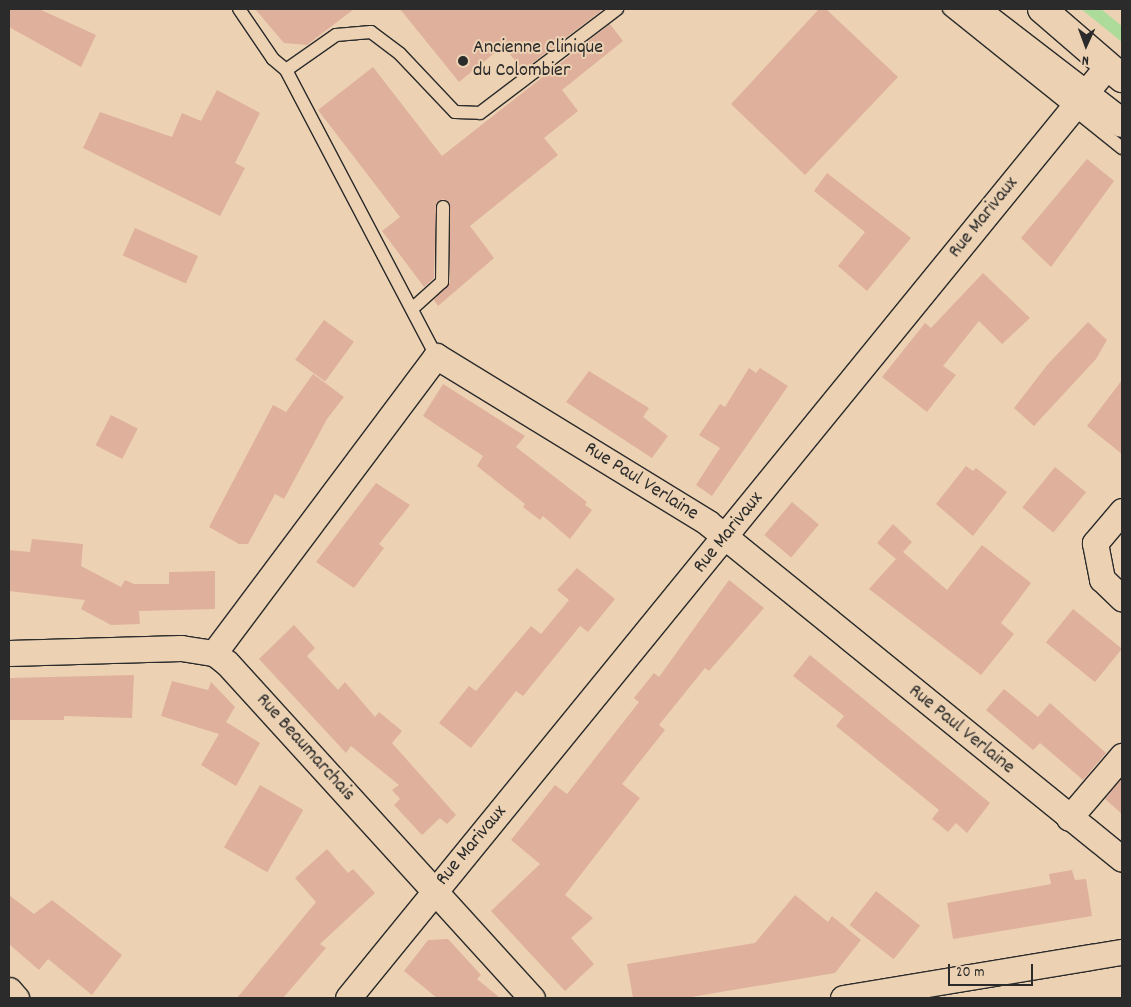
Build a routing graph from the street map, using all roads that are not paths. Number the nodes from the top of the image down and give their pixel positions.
1 (239, 9) edge
2 (617, 9) edge
3 (949, 9) edge
4 (974, 9) edge
5 (1042, 9) edge
6 (1062, 9) edge
7 (1117, 68) edge
8 (286, 70) junction
9 (1080, 100) junction
10 (1122, 123) edge
11 (1122, 148) edge
12 (443, 207) dead end
13 (413, 308) junction
14 (436, 356) junction
15 (1122, 511) edge
16 (725, 538) junction
17 (1122, 598) edge
18 (9, 653) edge
19 (214, 653) junction
20 (1122, 756) edge
21 (1068, 818) junction
22 (1122, 859) edge
23 (435, 890) junction
24 (1122, 952) edge
25 (9, 990) edge
26 (16, 998) edge
27 (348, 998) edge
28 (532, 998) edge
29 (843, 998) edge

1 - 8 lane
2 - 8 lane
3 - 9 lane
4 - 9 street
5 - 7 street
6 - 7 lane
7 - 9 street, Rue Marivaux
8 - 13 lane
9 - 10 street
9 - 11 lane
9 - 16 street, Rue Marivaux
12 - 13 lane
13 - 14 lane
14 - 16 street, Rue Paul Verlaine
14 - 19 street
15 - 17 street
16 - 21 street, Rue Paul Verlaine
16 - 23 street, Rue Marivaux
18 - 19 street
19 - 23 street, Rue Beaumarchais
20 - 21 street
21 - 22 street, Rue Paul Verlaine
23 - 27 street, Rue Marivaux
23 - 28 street, Rue Beaumarchais
24 - 29 street
25 - 26 street

